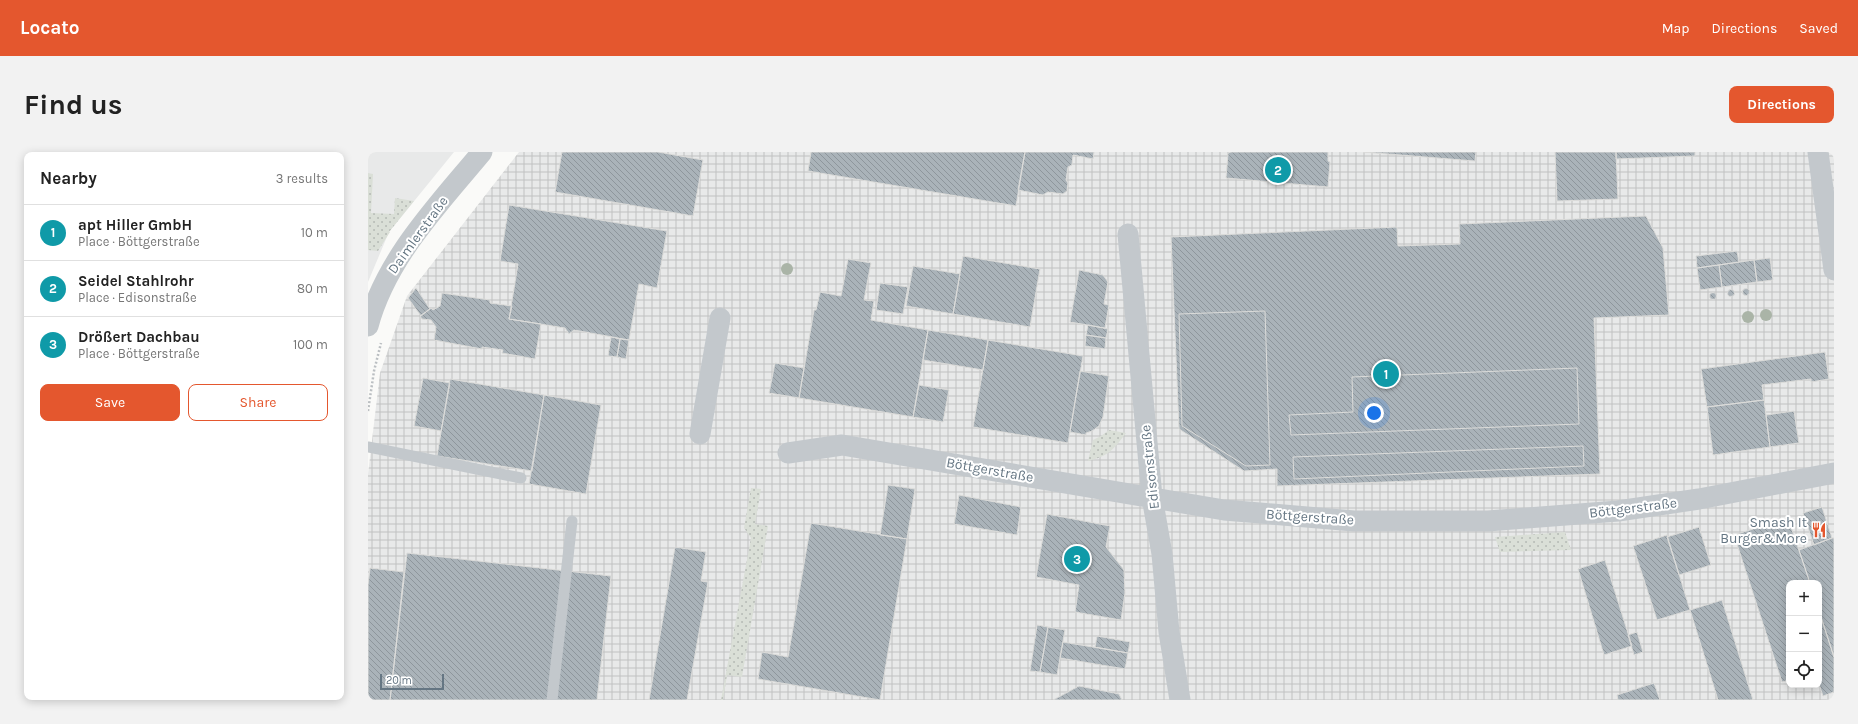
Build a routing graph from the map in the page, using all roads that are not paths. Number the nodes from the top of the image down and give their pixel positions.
1 (482, 152) edge
2 (1818, 152) edge
3 (1128, 234) dead end
4 (1834, 270) edge
5 (720, 318) dead end
6 (375, 332) edge
7 (700, 434) dead end
8 (368, 447) edge
9 (788, 453) dead end
10 (1834, 473) edge
11 (521, 478) dead end
12 (1152, 498) junction
13 (572, 521) dead end
14 (552, 700) edge
15 (1180, 700) edge

1 - 6 street, Daimlerstraße
2 - 4 street
3 - 12 street, Edisonstraße
5 - 7 street
8 - 11 lane
9 - 12 street, Böttgerstraße
10 - 12 street, Böttgerstraße
12 - 15 street, Edisonstraße
13 - 14 lane

